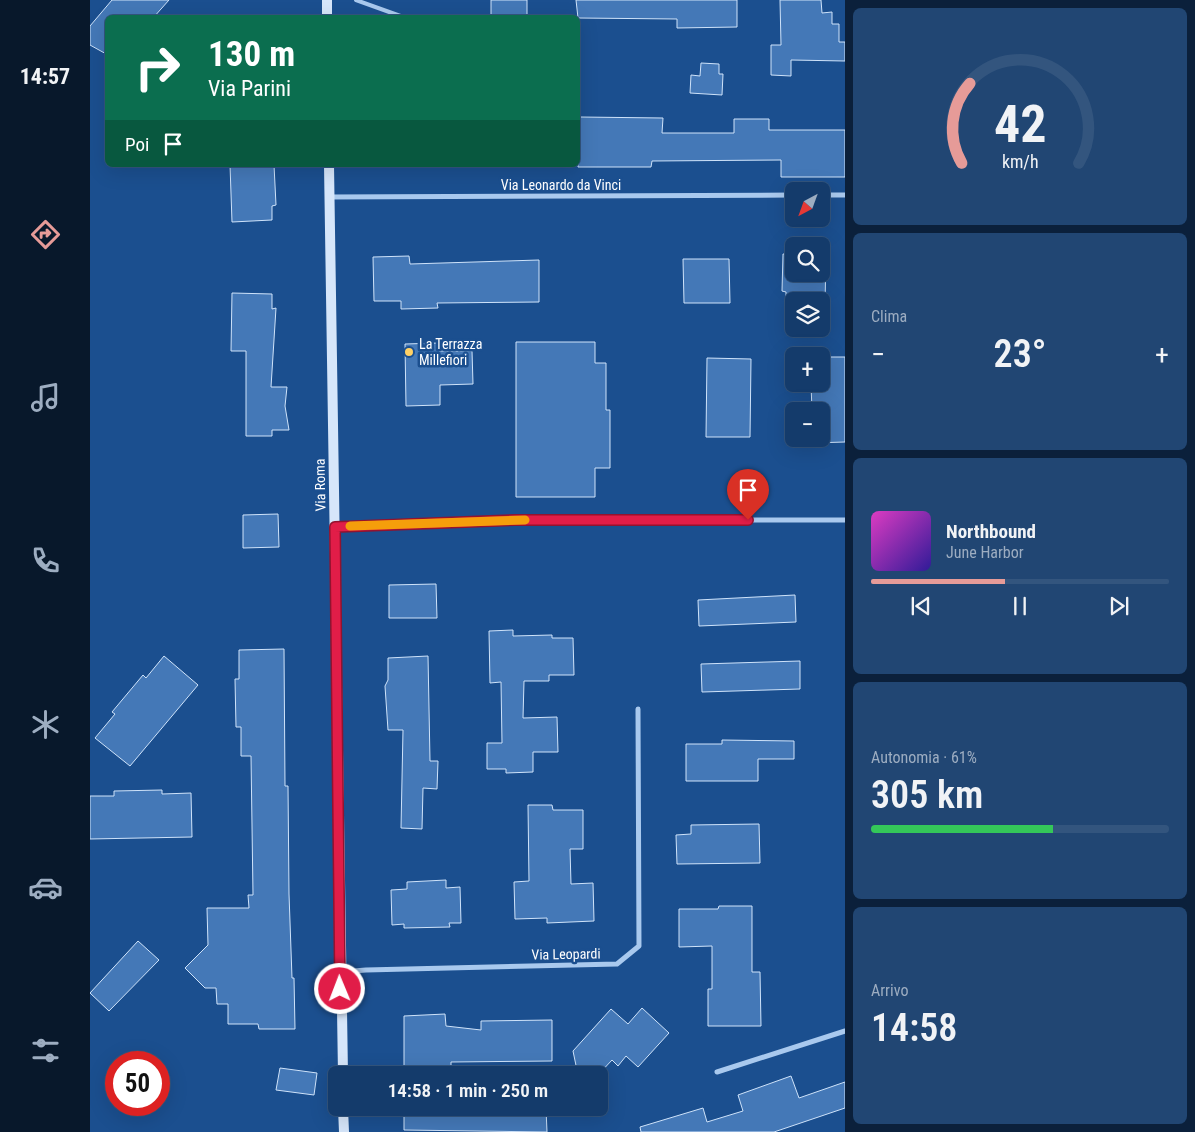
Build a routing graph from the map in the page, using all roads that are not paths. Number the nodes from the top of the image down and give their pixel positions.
1 (327, 0) edge
2 (356, 0) edge
3 (327, 15) edge
4 (398, 15) edge
5 (329, 167) edge
6 (785, 195) edge
7 (830, 195) edge
8 (845, 195) edge
9 (329, 197) junction
10 (845, 520) edge
11 (335, 527) junction
12 (638, 709) dead end
13 (340, 972) junction
14 (845, 1031) edge
15 (343, 1066) edge
16 (717, 1072) dead end
17 (343, 1116) edge
18 (344, 1132) edge

1 - 3 main road
2 - 4 lane
5 - 9 main road, Via Roma
6 - 9 street, Via Leonardo da Vinci
7 - 8 street
9 - 11 main road, Via Roma
10 - 11 street
11 - 13 main road, Via Roma
12 - 13 street, Via Leopardi
13 - 15 main road, Via Roma
14 - 16 street
17 - 18 main road

